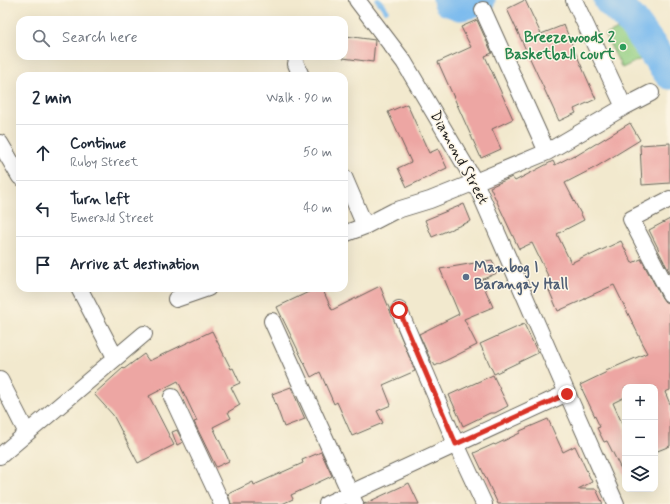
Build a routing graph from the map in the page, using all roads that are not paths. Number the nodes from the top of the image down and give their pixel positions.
1 (357, 0) edge
2 (574, 0) edge
3 (482, 10) dead end
4 (651, 93) dead end
5 (624, 107) junction
6 (0, 143) edge
7 (547, 152) junction
8 (16, 170) edge
9 (475, 182) junction
10 (348, 186) edge
11 (670, 199) edge
12 (365, 226) junction
13 (348, 232) edge
14 (81, 292) edge
15 (196, 292) edge
16 (670, 294) edge
17 (176, 299) dead end
18 (399, 310) dead end
19 (272, 321) dead end
20 (144, 334) dead end
21 (115, 357) junction
22 (0, 380) edge
23 (567, 394) junction
24 (172, 397) dead end
25 (27, 434) junction
26 (456, 444) junction
27 (0, 456) edge
28 (353, 498) edge
29 (222, 504) edge
30 (327, 504) edge
31 (484, 504) edge
32 (616, 504) edge

1 - 9 street, Diamond Street
2 - 5 street
3 - 7 street
4 - 5 street
5 - 7 street
6 - 8 street
7 - 9 street
9 - 12 street
9 - 23 street, Diamond Street
10 - 12 street
11 - 16 street
12 - 13 street
14 - 21 street
15 - 17 street
18 - 26 street
19 - 28 street
20 - 21 street
21 - 25 street
22 - 25 street
23 - 26 street
23 - 32 street, Diamond Street
24 - 29 street
25 - 27 street
26 - 28 street
26 - 31 street
28 - 30 street

